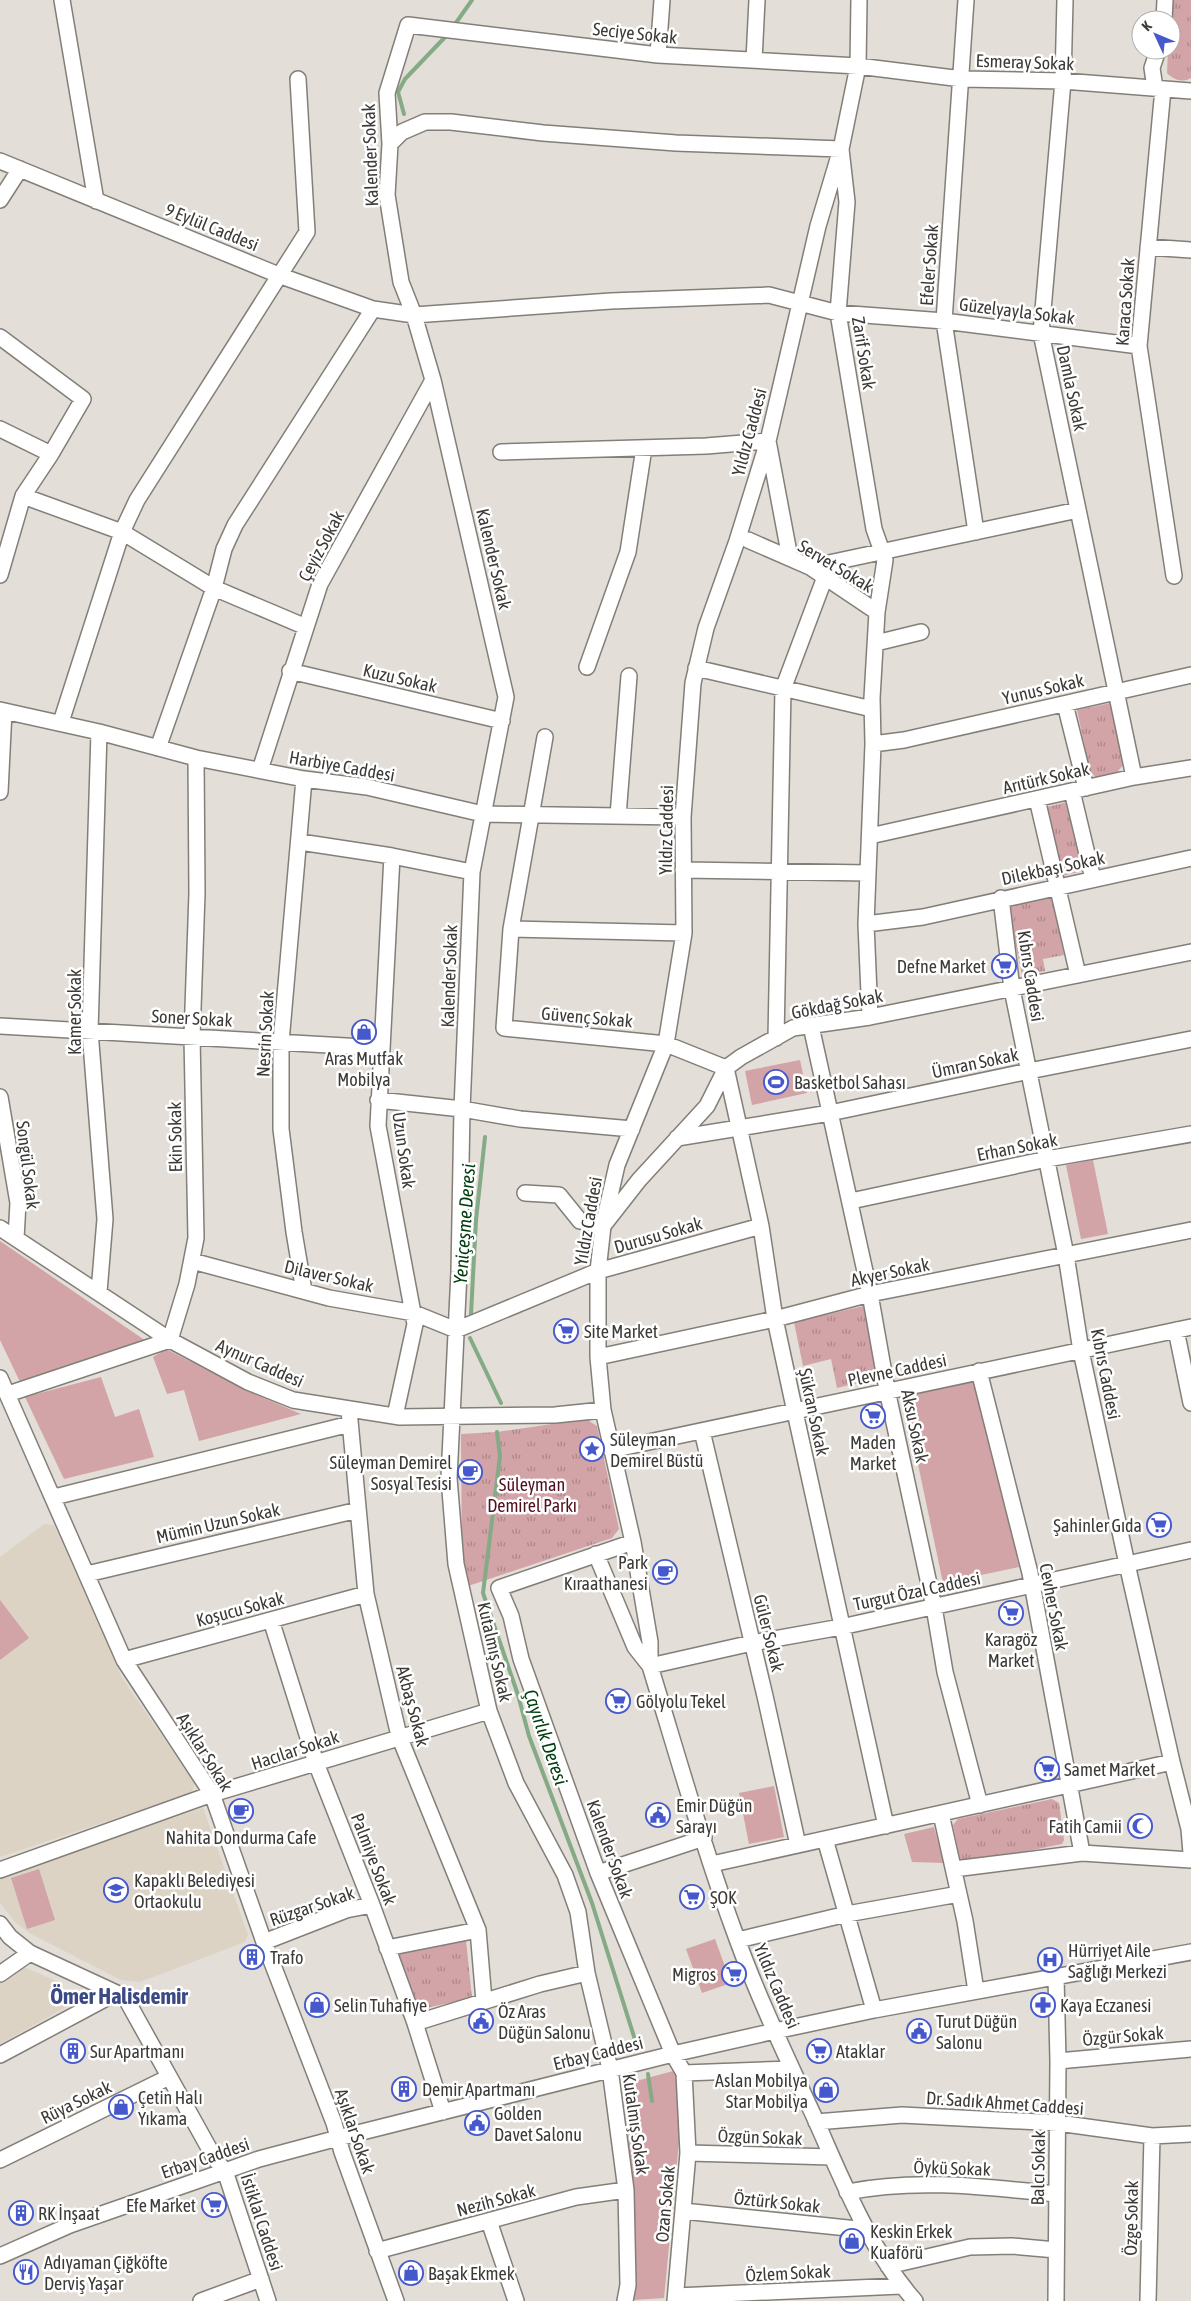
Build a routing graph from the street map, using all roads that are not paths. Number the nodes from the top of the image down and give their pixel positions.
1 (62, 0) edge
2 (662, 0) edge
3 (757, 0) edge
4 (859, 0) edge
5 (966, 0) edge
6 (1066, 0) edge
7 (408, 25) joint
8 (658, 55) junction
9 (754, 60) junction
10 (1155, 60) edge
11 (858, 66) junction
12 (962, 79) junction
13 (298, 80) dead end
14 (1063, 80) junction
15 (1159, 89) junction
16 (1191, 91) edge
17 (390, 144) junction
18 (841, 149) junction
19 (0, 161) edge
20 (20, 169) junction
21 (0, 200) edge
22 (96, 200) junction
23 (1148, 247) junction
24 (1191, 250) edge
25 (281, 276) junction
26 (801, 304) junction
27 (373, 309) junction
28 (838, 313) junction
29 (414, 314) junction
30 (944, 321) junction
31 (1041, 333) junction
32 (2, 342) edge
33 (1139, 346) junction
34 (433, 380) junction
35 (0, 429) edge
36 (768, 442) junction
37 (644, 448) junction
38 (501, 452) dead end
39 (51, 454) junction
40 (23, 496) junction
41 (1078, 510) junction
42 (122, 532) junction
43 (976, 532) junction
44 (748, 540) dead end
45 (884, 556) junction
46 (790, 558) junction
47 (810, 567) junction
48 (0, 575) edge
49 (1174, 576) dead end
50 (825, 578) junction
51 (214, 588) junction
52 (877, 612) junction
53 (306, 627) junction
54 (921, 632) dead end
55 (876, 642) junction
56 (587, 667) dead end
57 (696, 668) junction
58 (290, 671) junction
59 (1191, 675) edge
60 (629, 676) dead end
61 (783, 689) junction
62 (1116, 691) junction
63 (1065, 704) junction
64 (872, 708) junction
65 (2, 710) edge
66 (502, 721) junction
67 (61, 722) junction
68 (99, 732) junction
69 (545, 737) dead end
70 (873, 744) junction
71 (158, 748) junction
72 (196, 758) junction
73 (1191, 768) edge
74 (260, 770) junction
75 (1134, 777) junction
76 (304, 779) junction
77 (1079, 789) junction
78 (0, 792) edge
79 (1037, 799) junction
80 (484, 814) junction
81 (530, 815) junction
82 (618, 816) junction
83 (683, 817) junction
84 (870, 836) junction
85 (300, 842) junction
86 (392, 856) junction
87 (1191, 858) edge
88 (683, 870) junction
89 (472, 872) junction
90 (779, 872) junction
91 (868, 873) junction
92 (1093, 879) junction
93 (1058, 886) junction
94 (1001, 898) junction
95 (866, 924) junction
96 (511, 929) junction
97 (684, 933) junction
98 (1191, 952) edge
99 (1078, 975) junction
100 (1012, 989) junction
101 (870, 1017) junction
102 (0, 1026) edge
103 (811, 1026) junction
104 (90, 1031) junction
105 (192, 1037) junction
106 (776, 1038) junction
107 (1191, 1039) edge
108 (281, 1042) junction
109 (666, 1044) junction
110 (381, 1048) junction
111 (726, 1068) junction
112 (1029, 1070) junction
113 (0, 1098) edge
114 (378, 1100) junction
115 (462, 1109) junction
116 (830, 1113) junction
117 (740, 1127) junction
118 (632, 1129) junction
119 (1191, 1134) edge
120 (677, 1138) junction
121 (1047, 1159) junction
122 (525, 1194) dead end
123 (851, 1201) junction
124 (603, 1226) junction
125 (761, 1226) junction
126 (0, 1228) edge
127 (1191, 1230) edge
128 (16, 1238) junction
129 (1066, 1255) junction
130 (192, 1261) junction
131 (598, 1271) junction
132 (304, 1291) junction
133 (99, 1292) junction
134 (870, 1294) junction
135 (414, 1314) junction
136 (775, 1319) junction
137 (1184, 1329) edge
138 (456, 1330) junction
139 (170, 1340) junction
140 (1081, 1351) junction
141 (598, 1357) junction
142 (979, 1371) junction
143 (0, 1378) edge
144 (887, 1390) junction
145 (8, 1394) junction
146 (1191, 1402) edge
147 (602, 1410) junction
148 (795, 1412) junction
149 (395, 1416) junction
150 (452, 1416) junction
151 (350, 1417) junction
152 (702, 1431) junction
153 (611, 1450) junction
154 (54, 1497) junction
155 (358, 1510) junction
156 (633, 1542) junction
157 (1191, 1550) edge
158 (596, 1554) junction
159 (1127, 1564) junction
160 (87, 1574) junction
161 (1031, 1586) junction
162 (366, 1594) junction
163 (934, 1607) junction
164 (271, 1620) junction
165 (841, 1627) junction
166 (752, 1643) junction
167 (124, 1660) junction
168 (650, 1666) junction
169 (489, 1711) junction
170 (399, 1736) junction
171 (1172, 1762) junction
172 (316, 1763) junction
173 (1068, 1785) junction
174 (212, 1794) junction
175 (980, 1805) junction
176 (941, 1814) junction
177 (886, 1826) junction
178 (1190, 1828) edge
179 (704, 1838) junction
180 (825, 1839) junction
181 (798, 1845) junction
182 (1082, 1853) junction
183 (1191, 1853) edge
184 (1191, 1860) edge
185 (712, 1864) junction
186 (954, 1869) junction
187 (0, 1870) edge
188 (598, 1873) junction
189 (959, 1894) junction
190 (372, 1905) junction
191 (848, 1914) junction
192 (0, 1924) edge
193 (478, 1930) junction
194 (738, 1940) junction
195 (264, 1942) junction
196 (387, 1948) junction
197 (1191, 1952) edge
198 (30, 1953) junction
199 (587, 1973) junction
200 (0, 1974) edge
201 (1056, 1977) junction
202 (976, 1991) junction
203 (116, 1992) junction
204 (484, 2001) junction
205 (874, 2010) junction
206 (415, 2023) junction
207 (775, 2031) junction
208 (1191, 2049) edge
209 (673, 2054) junction
210 (0, 2055) edge
211 (1058, 2061) junction
212 (792, 2069) junction
213 (610, 2070) junction
214 (684, 2073) junction
215 (169, 2077) junction
216 (443, 2112) junction
217 (816, 2122) junction
218 (1058, 2123) junction
219 (1191, 2134) edge
220 (1152, 2136) junction
221 (338, 2138) junction
222 (688, 2153) junction
223 (832, 2157) junction
224 (0, 2160) edge
225 (225, 2171) junction
226 (626, 2190) junction
227 (848, 2192) junction
228 (1056, 2194) junction
229 (684, 2211) junction
230 (489, 2221) junction
231 (867, 2230) junction
232 (1056, 2250) junction
233 (378, 2251) junction
234 (0, 2256) edge
235 (888, 2266) junction
236 (261, 2279) junction
237 (901, 2286) junction
238 (780, 2297) edge
239 (675, 2299) edge
240 (202, 2301) edge
241 (268, 2301) edge
242 (396, 2301) edge
243 (516, 2301) edge
244 (625, 2301) edge
245 (893, 2301) edge
246 (915, 2301) edge
247 (1056, 2301) edge
248 (1148, 2301) edge

1 - 22 street
2 - 8 street
3 - 9 street
4 - 11 street, Yıldız Caddesi
5 - 12 street, Efeler Sokak
6 - 14 street, Damla Sokak
7 - 8 street, Seciye Sokak
7 - 17 street, Kalender Sokak
8 - 9 street, Seciye Sokak
9 - 11 street, Seciye Sokak
10 - 15 street, Karaca Sokak
11 - 12 street, Esmeray Sokak
11 - 18 street, Yıldız Caddesi
12 - 14 street, Esmeray Sokak
12 - 30 street, Efeler Sokak
13 - 25 street
14 - 15 street, Esmeray Sokak
14 - 31 street, Damla Sokak
15 - 16 street, Esmeray Sokak
15 - 23 street, Karaca Sokak
17 - 18 street
17 - 29 street, Kalender Sokak
18 - 26 street, Yıldız Caddesi
18 - 28 street, Zarif Sokak
19 - 20 street, 9 Eylül Caddesi
20 - 21 street
20 - 22 street, 9 Eylül Caddesi
22 - 25 street, 9 Eylül Caddesi
23 - 24 street
23 - 33 street, Karaca Sokak
25 - 27 street, 9 Eylül Caddesi
25 - 42 street
26 - 28 street, Güzelyayla Sokak
26 - 29 street, 9 Eylül Caddesi
26 - 36 street, Yıldız Caddesi
27 - 29 street, 9 Eylül Caddesi
27 - 51 street
28 - 30 street, Güzelyayla Sokak
28 - 45 street, Zarif Sokak
29 - 34 street, Kalender Sokak
30 - 31 street, Güzelyayla Sokak
30 - 43 street, Efeler Sokak
31 - 33 street, Güzelyayla Sokak
31 - 41 street, Damla Sokak
32 - 39 street
33 - 49 street, Karaca Sokak
34 - 53 street, Çeyiz Sokak
34 - 66 street, Kalender Sokak
35 - 39 street
36 - 37 street
36 - 46 street
36 - 57 street, Yıldız Caddesi
37 - 38 street
37 - 56 street
39 - 40 street
40 - 42 street
40 - 48 street
41 - 43 street
41 - 62 street, Damla Sokak
42 - 51 street
42 - 67 street
43 - 45 street
44 - 46 street, Servet Sokak
45 - 47 street
45 - 52 street
46 - 47 street, Servet Sokak
47 - 50 street, Servet Sokak
50 - 52 street, Servet Sokak
50 - 61 street
51 - 53 street
51 - 71 street
52 - 55 street
53 - 58 street, Çeyiz Sokak
54 - 55 street
55 - 64 street
57 - 61 street
57 - 83 street, Yıldız Caddesi
58 - 66 street, Kuzu Sokak
58 - 74 street, Çeyiz Sokak
59 - 62 street, Yunus Sokak
60 - 82 street
61 - 64 street
61 - 90 street
62 - 63 street, Yunus Sokak
62 - 75 street, Damla Sokak
63 - 70 street, Yunus Sokak
63 - 77 street
64 - 70 street
65 - 67 street, Harbiye Caddesi
65 - 78 street
66 - 80 street, Kalender Sokak
67 - 68 street, Harbiye Caddesi
68 - 71 street, Harbiye Caddesi
68 - 104 street, Kamer Sokak
69 - 81 street
70 - 84 street
71 - 72 street, Harbiye Caddesi
72 - 74 street, Harbiye Caddesi
72 - 105 street, Ekin Sokak
73 - 75 street, Arıtürk Sokak
74 - 76 street, Harbiye Caddesi
75 - 77 street, Arıtürk Sokak
76 - 80 street, Harbiye Caddesi
76 - 85 street, Nesrin Sokak
77 - 79 street, Arıtürk Sokak
77 - 92 street
79 - 84 street, Arıtürk Sokak
79 - 93 street
80 - 81 street, Harbiye Caddesi
80 - 89 street, Kalender Sokak
81 - 82 street, Harbiye Caddesi
81 - 96 street
82 - 83 street, Harbiye Caddesi
83 - 88 street, Yıldız Caddesi
84 - 91 street
85 - 86 street
85 - 108 street, Nesrin Sokak
86 - 89 street
86 - 110 street, Uzun Sokak
87 - 92 street, Dilekbaşı Sokak
88 - 90 street
88 - 97 street, Yıldız Caddesi
89 - 115 street, Kalender Sokak
90 - 91 street
90 - 106 street
91 - 95 street
92 - 93 street, Dilekbaşı Sokak
93 - 94 street, Dilekbaşı Sokak
93 - 99 street
94 - 95 street, Dilekbaşı Sokak
94 - 100 street, Kıbrıs Caddesi
95 - 101 street
96 - 97 street
96 - 109 street, Güvenç Sokak
97 - 109 street, Yıldız Caddesi
98 - 99 street, Gökdağ Sokak
99 - 100 street, Gökdağ Sokak
100 - 101 street, Gökdağ Sokak
100 - 112 street, Kıbrıs Caddesi
101 - 103 street, Gökdağ Sokak
102 - 104 street, Soner Sokak
103 - 106 street, Gökdağ Sokak
103 - 116 street, Aksu Sokak
104 - 105 street, Soner Sokak
104 - 133 street, Kamer Sokak
105 - 108 street, Soner Sokak
105 - 130 street, Ekin Sokak
106 - 111 street, Gökdağ Sokak
107 - 112 street, Ümran Sokak
108 - 110 street, Soner Sokak
108 - 132 street, Nesrin Sokak
109 - 111 street
109 - 118 street, Yıldız Caddesi
110 - 114 street, Uzun Sokak
111 - 117 street, Şükran Sokak
111 - 120 street, Gökdağ Sokak
112 - 116 street, Ümran Sokak
112 - 121 street, Kıbrıs Caddesi
113 - 128 street, Songül Sokak
114 - 115 street
114 - 135 street, Uzun Sokak
115 - 118 street
115 - 138 street, Kutalmış Sokak
116 - 117 street, Ümran Sokak
116 - 123 street, Aksu Sokak
117 - 120 street, Ümran Sokak
117 - 125 street, Şükran Sokak
118 - 124 street, Yıldız Caddesi
119 - 121 street, Erhan Sokak
120 - 124 street, Gökdağ Sokak
121 - 123 street, Erhan Sokak
121 - 129 street, Kıbrıs Caddesi
122 - 124 street
123 - 134 street, Aksu Sokak
124 - 131 street, Yıldız Caddesi
125 - 131 street, Durusu Sokak
125 - 136 street, Şükran Sokak
126 - 128 street, Aynur Caddesi
127 - 129 street, Akyer Sokak
128 - 133 street, Aynur Caddesi
129 - 134 street, Akyer Sokak
129 - 140 street, Kıbrıs Caddesi
130 - 132 street, Dilaver Sokak
130 - 139 street, Ekin Sokak
131 - 138 street, Durusu Sokak
131 - 141 street, Yıldız Caddesi
132 - 135 street, Dilaver Sokak
133 - 139 street, Aynur Caddesi
134 - 136 street, Akyer Sokak
134 - 144 street, Aksu Sokak
135 - 138 street, Dilaver Sokak
135 - 149 street, Uzun Sokak
136 - 141 street, Akyer Sokak
136 - 148 street, Şükran Sokak
137 - 140 street, Plevne Caddesi
137 - 146 street
138 - 150 street, Kutalmış Sokak
139 - 145 street
139 - 151 street, Aynur Caddesi
140 - 142 street, Plevne Caddesi
140 - 159 street, Kıbrıs Caddesi
141 - 147 street, Yıldız Caddesi
142 - 144 street, Plevne Caddesi
142 - 161 street, Cevher Sokak
143 - 145 street, Aşıklar Sokak
144 - 148 street, Plevne Caddesi
144 - 163 street, Aksu Sokak
145 - 154 street, Aşıklar Sokak
147 - 150 street, Aynur Caddesi
147 - 153 street, Yıldız Caddesi
148 - 152 street, Plevne Caddesi
148 - 165 street, Şükran Sokak
149 - 150 street, Aynur Caddesi
149 - 151 street, Aynur Caddesi
150 - 169 street, Kutalmış Sokak
151 - 154 street
151 - 155 street, Akbaş Sokak
152 - 153 street, Plevne Caddesi
152 - 166 street, Güler Sokak
153 - 156 street, Yıldız Caddesi
154 - 160 street, Aşıklar Sokak
155 - 160 street, Mümin Uzun Sokak
155 - 162 street, Akbaş Sokak
156 - 158 street, Kalender Sokak
156 - 168 street, Yıldız Caddesi
157 - 159 street, Turgut Özal Caddesi
158 - 168 street, Yıldız Caddesi
158 - 188 street, Kalender Sokak
159 - 161 street, Turgut Özal Caddesi
159 - 171 street, Kıbrıs Caddesi
160 - 167 street, Aşıklar Sokak
161 - 163 street, Turgut Özal Caddesi
161 - 173 street, Cevher Sokak
162 - 164 street, Koşucu Sokak
162 - 170 street, Akbaş Sokak
163 - 165 street, Turgut Özal Caddesi
163 - 175 street, Aksu Sokak
164 - 167 street, Koşucu Sokak
164 - 172 street, Palmiye Sokak
165 - 166 street, Turgut Özal Caddesi
165 - 177 street, Şükran Sokak
166 - 168 street, Turgut Özal Caddesi
166 - 181 street, Güler Sokak
167 - 174 street, Aşıklar Sokak
168 - 179 street, Yıldız Caddesi
169 - 170 street, Hacılar Sokak
169 - 199 street, Kutalmış Sokak
170 - 172 street, Hacılar Sokak
170 - 193 street, Akbaş Sokak
171 - 173 street
171 - 178 street, Kıbrıs Caddesi
172 - 174 street, Hacılar Sokak
172 - 190 street, Palmiye Sokak
173 - 175 street
173 - 182 street, Cevher Sokak
174 - 187 street, Hacılar Sokak
174 - 195 street, Aşıklar Sokak
175 - 176 street
176 - 177 street
176 - 186 street
177 - 180 street
178 - 183 street, Kıbrıs Caddesi
179 - 185 street, Yıldız Caddesi
179 - 188 street
180 - 181 street
180 - 191 street
181 - 185 street
182 - 184 street
182 - 186 street
185 - 194 street, Yıldız Caddesi
186 - 189 street
188 - 209 street, Kalender Sokak
189 - 191 street
189 - 202 street
190 - 195 street, Rüzgar Sokak
190 - 196 street, Palmiye Sokak
191 - 194 street
191 - 205 street
192 - 198 street, İstiklal Caddesi
193 - 196 street
193 - 204 street, Akbaş Sokak
194 - 207 street, Yıldız Caddesi
195 - 221 street, Aşıklar Sokak
196 - 206 street, Palmiye Sokak
197 - 201 street, Erbay Caddesi
198 - 200 street
198 - 203 street, İstiklal Caddesi
199 - 204 street
199 - 213 street, Kutalmış Sokak
201 - 202 street, Erbay Caddesi
201 - 211 street, Balcı Sokak
202 - 205 street, Erbay Caddesi
203 - 210 street
203 - 215 street, İstiklal Caddesi
204 - 206 street
205 - 207 street, Erbay Caddesi
206 - 216 street, Palmiye Sokak
207 - 209 street, Erbay Caddesi
207 - 212 street, Yıldız Caddesi
208 - 211 street, Özgür Sokak
209 - 213 street, Erbay Caddesi
209 - 214 street, Ozan Sokak
211 - 218 street, Balcı Sokak
212 - 214 street
212 - 217 street, Yıldız Caddesi
213 - 216 street, Erbay Caddesi
213 - 226 street, Kutalmış Sokak
214 - 222 street, Ozan Sokak
215 - 224 street, Rüya Sokak
215 - 225 street, İstiklal Caddesi
216 - 221 street, Erbay Caddesi
217 - 218 street, Dr. Sadık Ahmet Caddesi
217 - 223 street, Yıldız Caddesi
218 - 220 street, Dr. Sadık Ahmet Caddesi
218 - 228 street, Balcı Sokak
219 - 220 street, Dr. Sadık Ahmet Caddesi
220 - 248 street, Özge Sokak
221 - 225 street, Erbay Caddesi
221 - 233 street, Aşıklar Sokak
222 - 223 street, Özgün Sokak
222 - 229 street, Ozan Sokak
223 - 227 street, Yıldız Caddesi
225 - 234 street, Erbay Caddesi
225 - 236 street, İstiklal Caddesi
226 - 230 street, Nezih Sokak
226 - 244 street, Kutalmış Sokak
227 - 228 street, Öykü Sokak
227 - 231 street, Yıldız Caddesi
228 - 232 street, Balcı Sokak
229 - 231 street, Öztürk Sokak
229 - 239 street, Ozan Sokak
230 - 233 street, Nezih Sokak
230 - 243 street
231 - 235 street, Yıldız Caddesi
232 - 235 street
232 - 247 street, Balcı Sokak
233 - 242 street, Aşıklar Sokak
235 - 237 street, Yıldız Caddesi
236 - 240 street
236 - 241 street, İstiklal Caddesi
237 - 238 street, Özlem Sokak
237 - 245 street
237 - 246 street, Yıldız Caddesi
238 - 239 street, Özlem Sokak

